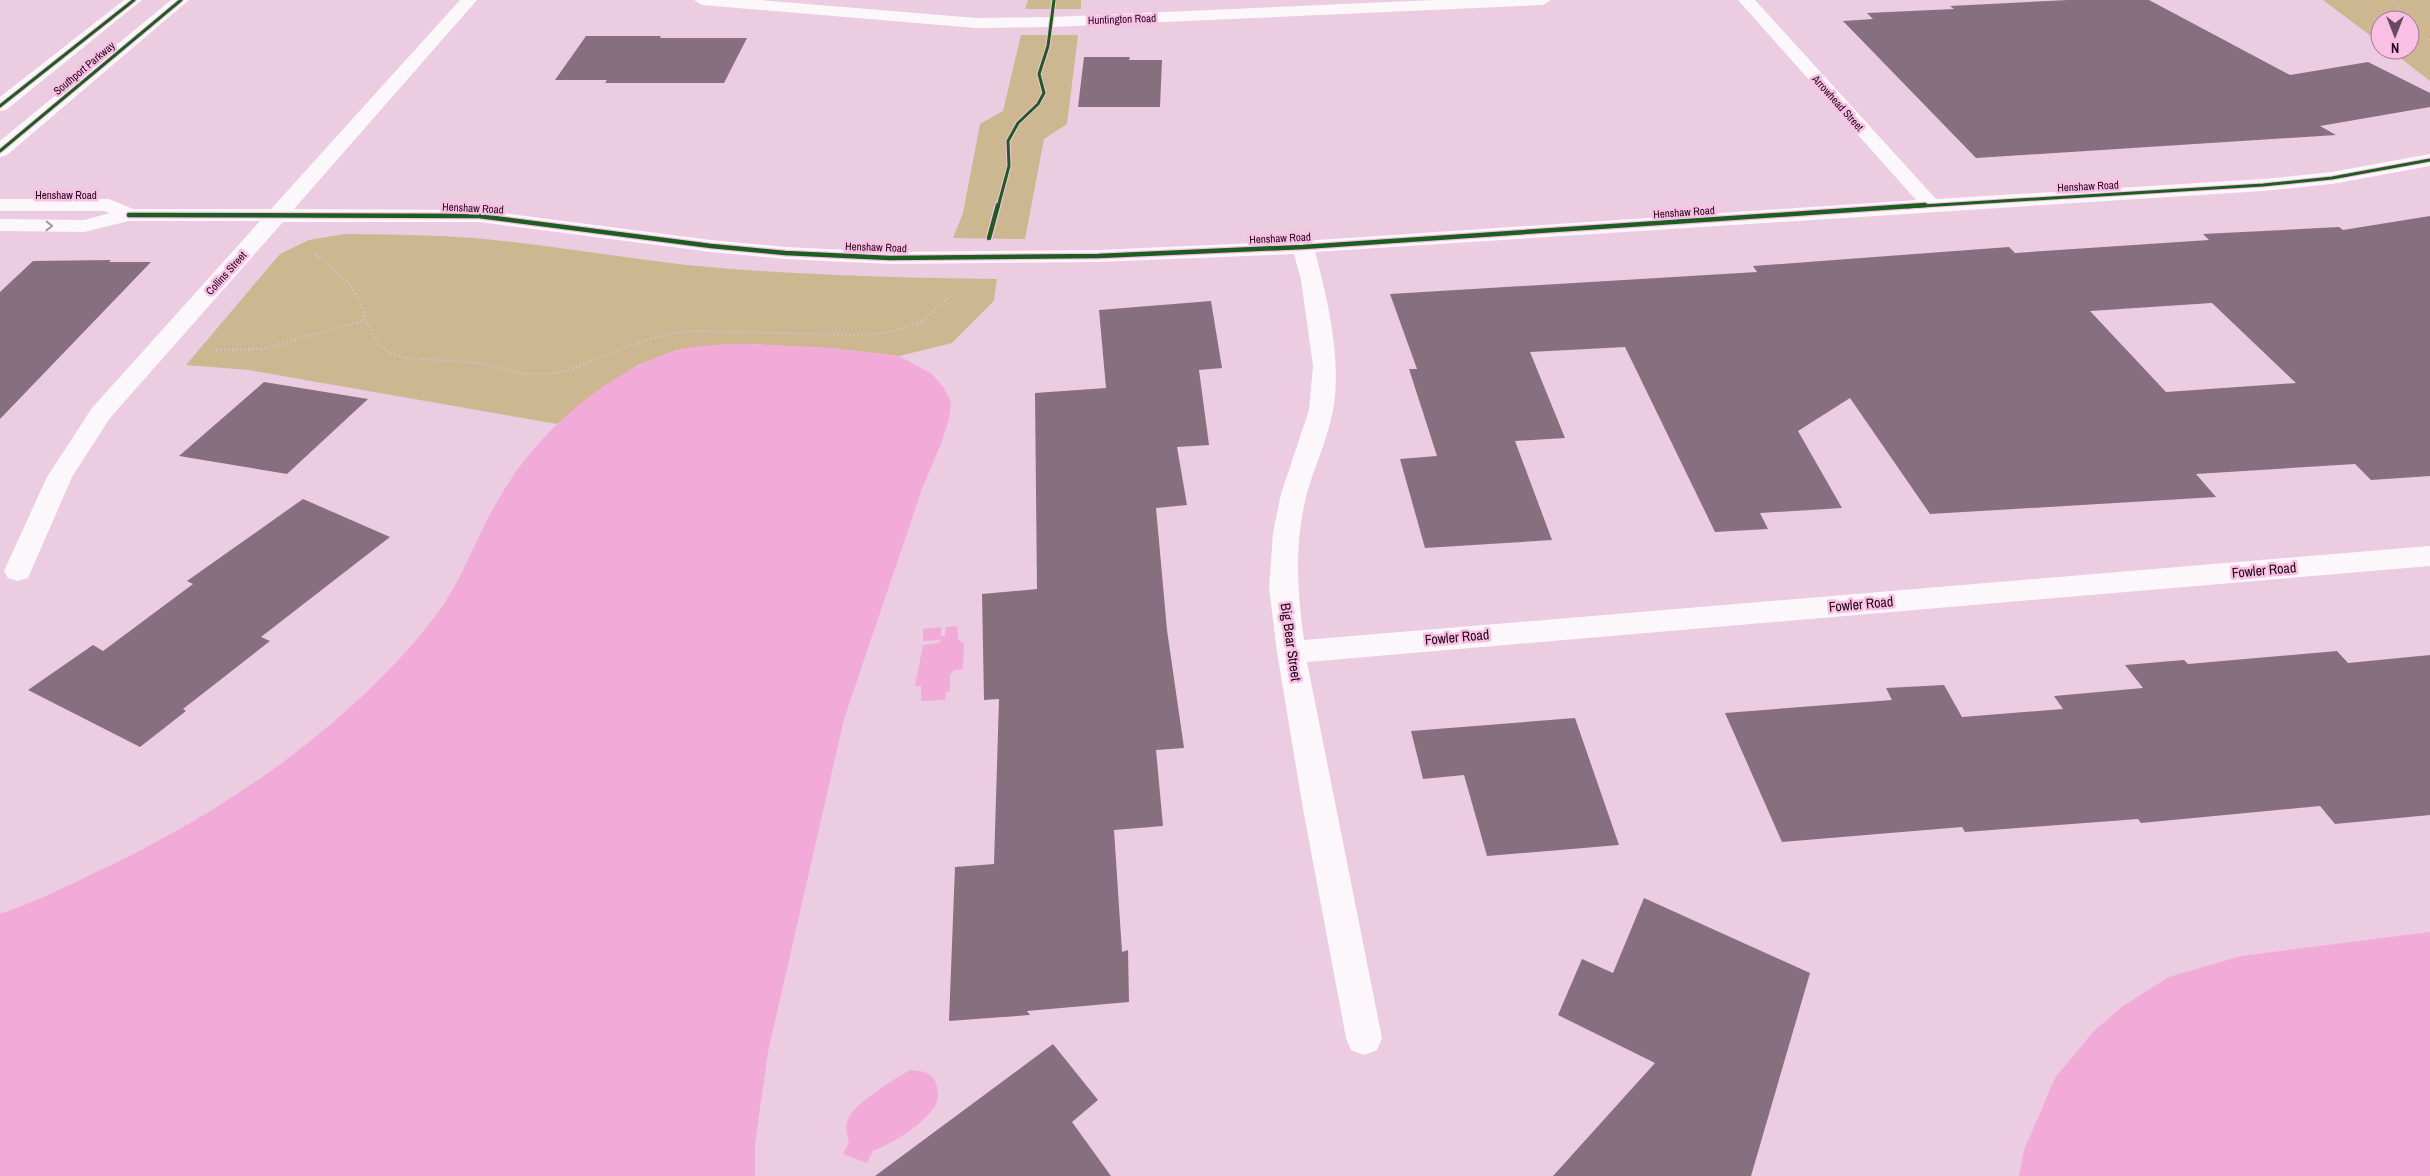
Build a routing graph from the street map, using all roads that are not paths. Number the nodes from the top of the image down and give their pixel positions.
1 (134, 0) edge
2 (182, 0) edge
3 (470, 0) edge
4 (702, 0) edge
5 (1543, 0) edge
6 (1746, 0) edge
7 (0, 106) edge
8 (0, 151) edge
9 (2430, 160) edge
10 (0, 205) edge
11 (1931, 205) junction
12 (129, 215) junction
13 (276, 215) junction
14 (0, 225) edge
15 (1303, 248) junction
16 (2430, 556) edge
17 (18, 571) dead end
18 (1291, 652) junction
19 (1364, 1038) dead end

1 - 7 street, Southport Parkway
2 - 8 street, Southport Parkway
3 - 13 street, Collins Street
4 - 5 street, Huntington Road
6 - 11 street, Arrowhead Street
9 - 11 street, Henshaw Road
10 - 12 street, Henshaw Road
11 - 15 street, Henshaw Road
12 - 13 street, Henshaw Road
14 -> 12 street, Henshaw Road
13 - 15 street, Henshaw Road
13 - 17 street, Collins Street
15 - 18 street, Big Bear Street
16 - 18 street, Fowler Road
18 - 19 street, Big Bear Street

